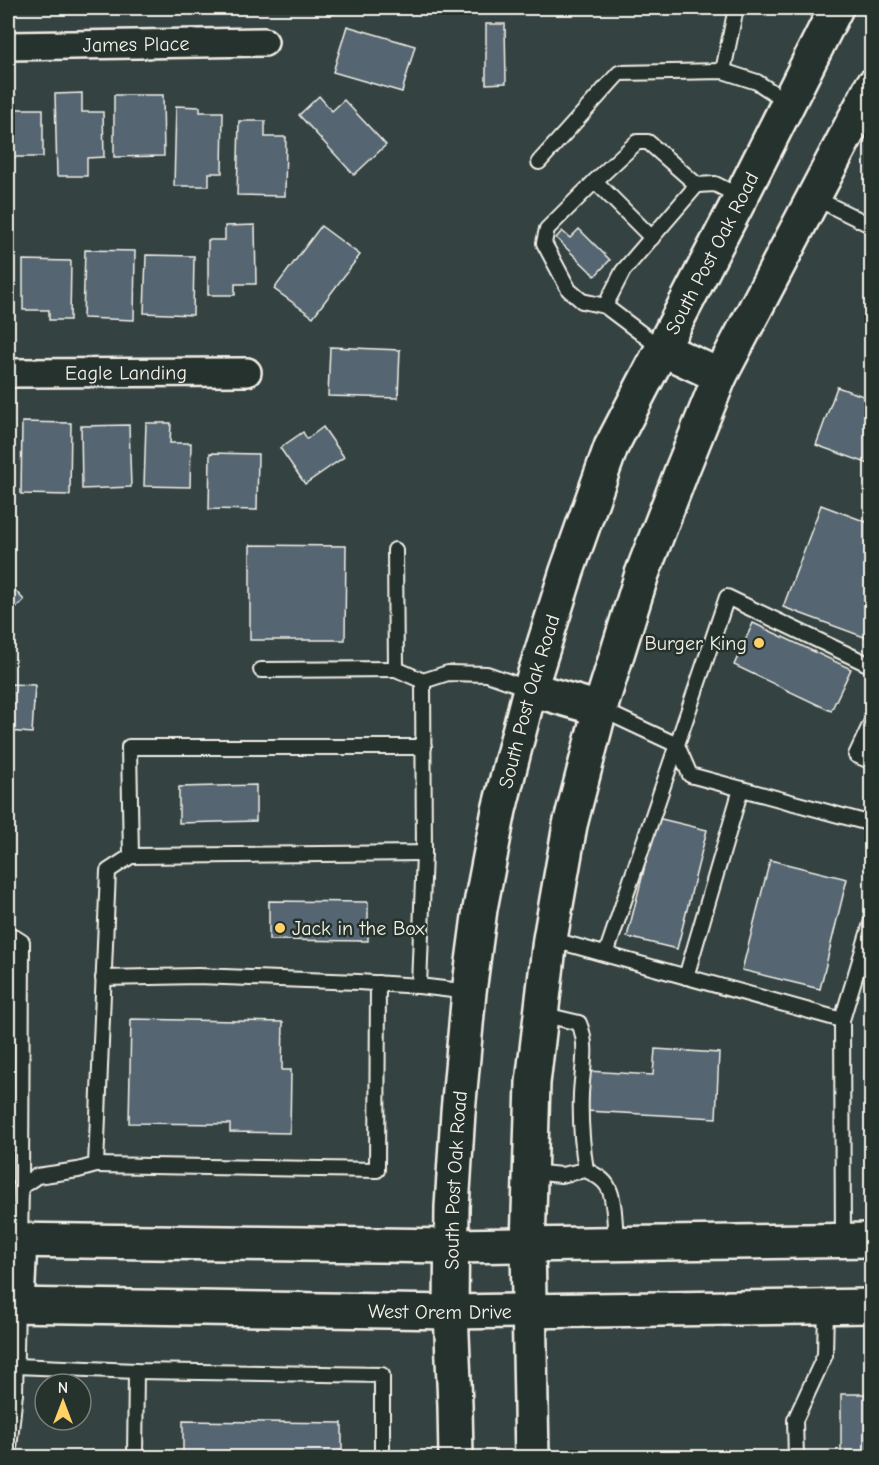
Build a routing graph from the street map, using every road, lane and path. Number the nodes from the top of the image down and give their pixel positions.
1 (736, 8) edge
2 (836, 8) edge
3 (264, 42) dead end
4 (8, 46) edge
5 (723, 70) junction
6 (789, 103) junction
7 (867, 103) edge
8 (539, 162) dead end
9 (595, 181) junction
10 (697, 185) junction
11 (741, 197) junction
12 (813, 197) junction
13 (872, 226) edge
14 (652, 238) junction
15 (605, 306) junction
16 (662, 349) junction
17 (247, 372) dead end
18 (8, 373) edge
19 (720, 376) junction
20 (395, 550) dead end
21 (872, 666) edge
22 (396, 669) junction
23 (261, 670) dead end
24 (423, 681) junction
25 (530, 689) junction
26 (600, 709) junction
27 (872, 721) edge
28 (677, 745) junction
29 (424, 747) junction
30 (872, 762) edge
31 (741, 789) junction
32 (872, 824) edge
33 (424, 853) junction
34 (131, 856) junction
35 (872, 920) edge
36 (8, 933) edge
37 (550, 939) junction
38 (606, 954) junction
39 (8, 969) edge
40 (22, 969) junction
41 (686, 976) junction
42 (103, 978) junction
43 (378, 983) junction
44 (419, 986) junction
45 (469, 992) junction
46 (542, 1014) junction
47 (842, 1020) junction
48 (96, 1165) junction
49 (586, 1170) junction
50 (531, 1172) junction
51 (16, 1196) edge
52 (14, 1240) edge
53 (857, 1240) edge
54 (616, 1244) junction
55 (528, 1245) junction
56 (452, 1246) junction
57 (12, 1305) edge
58 (826, 1306) junction
59 (872, 1306) edge
60 (529, 1311) junction
61 (451, 1312) junction
62 (16, 1366) junction
63 (136, 1371) junction
64 (11, 1393) edge
65 (8, 1458) edge
66 (135, 1458) edge
67 (382, 1458) edge
68 (456, 1458) edge
69 (532, 1458) edge
70 (796, 1458) edge

1 - 5 lane
2 - 6 main road, South Post Oak Road
3 - 4 street, James Place
5 - 6 lane
5 - 8 lane
6 - 11 main road, South Post Oak Road
7 - 12 main road
9 - 10 lane
9 - 14 lane
9 - 15 lane
10 - 11 lane
10 - 14 lane
11 - 16 main road, South Post Oak Road
12 - 13 lane
12 - 19 main road
14 - 15 lane
15 - 16 lane
16 - 19 main road
16 - 25 main road, South Post Oak Road
17 - 18 street, Eagle Landing
19 - 26 main road
20 - 22 lane
21 - 28 lane
22 - 23 lane
22 - 24 lane
24 - 25 lane
24 - 29 lane
25 - 26 main road
25 - 45 main road, South Post Oak Road
26 - 28 lane
26 - 37 main road
27 - 30 lane
28 - 31 lane
28 - 38 lane
29 - 33 lane
29 - 34 lane
31 - 32 lane
31 - 41 lane
33 - 34 lane
33 - 44 lane
34 - 42 lane
35 - 47 lane
36 - 40 lane
37 - 38 lane
37 - 46 main road
38 - 41 lane
39 - 40 lane
40 - 51 lane
41 - 47 lane
42 - 43 lane
42 - 48 lane
43 - 44 lane
43 - 48 lane
44 - 45 lane
45 - 56 main road, South Post Oak Road
46 - 49 lane
46 - 50 main road
47 - 53 lane
48 - 51 lane
49 - 50 lane
49 - 54 lane
50 - 55 main road
51 - 52 lane
52 - 56 main road
52 - 57 main road
53 - 54 main road
54 - 55 main road
55 - 56 main road
55 - 60 main road
56 - 61 main road, South Post Oak Road
57 - 61 main road, West Orem Drive
57 - 62 lane
58 - 59 main road, West Orem Drive
58 - 60 main road, West Orem Drive
58 - 70 lane
60 - 61 main road, West Orem Drive
60 - 69 main road
61 - 68 main road, South Post Oak Road
62 - 63 lane
62 - 64 lane
63 - 66 lane
63 - 67 lane
64 - 65 lane

